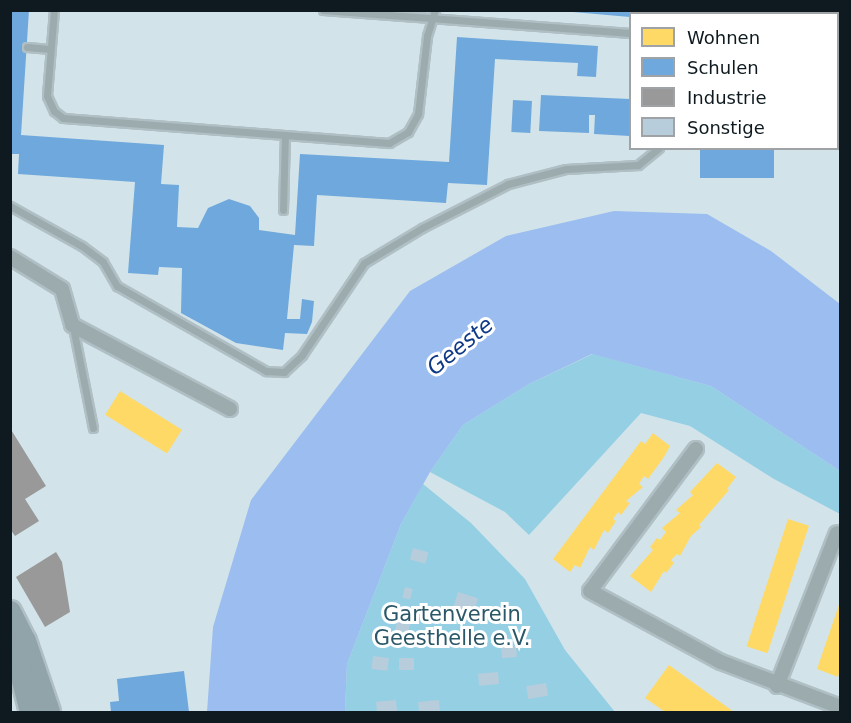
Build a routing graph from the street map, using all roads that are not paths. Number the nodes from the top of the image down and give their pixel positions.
1 (54, 10) edge
2 (323, 10) edge
3 (435, 14) edge
4 (629, 33) edge
5 (27, 48) dead end
6 (50, 49) junction
7 (285, 135) junction
8 (657, 150) edge
9 (10, 206) edge
10 (283, 210) dead end
11 (10, 257) edge
12 (72, 325) junction
13 (230, 409) dead end
14 (93, 428) dead end
15 (696, 449) dead end
16 (837, 533) dead end
17 (10, 612) edge
18 (10, 651) edge
19 (777, 686) junction
20 (840, 706) edge
21 (31, 712) edge
22 (49, 712) edge

1 - 6 lane
2 - 3 lane
3 - 4 lane
3 - 7 lane
5 - 6 lane
6 - 7 lane
7 - 10 lane
8 - 9 lane
11 - 12 street
12 - 13 street
12 - 14 lane
15 - 19 street
16 - 19 street
17 - 22 main road
18 - 21 main road
19 - 20 street

